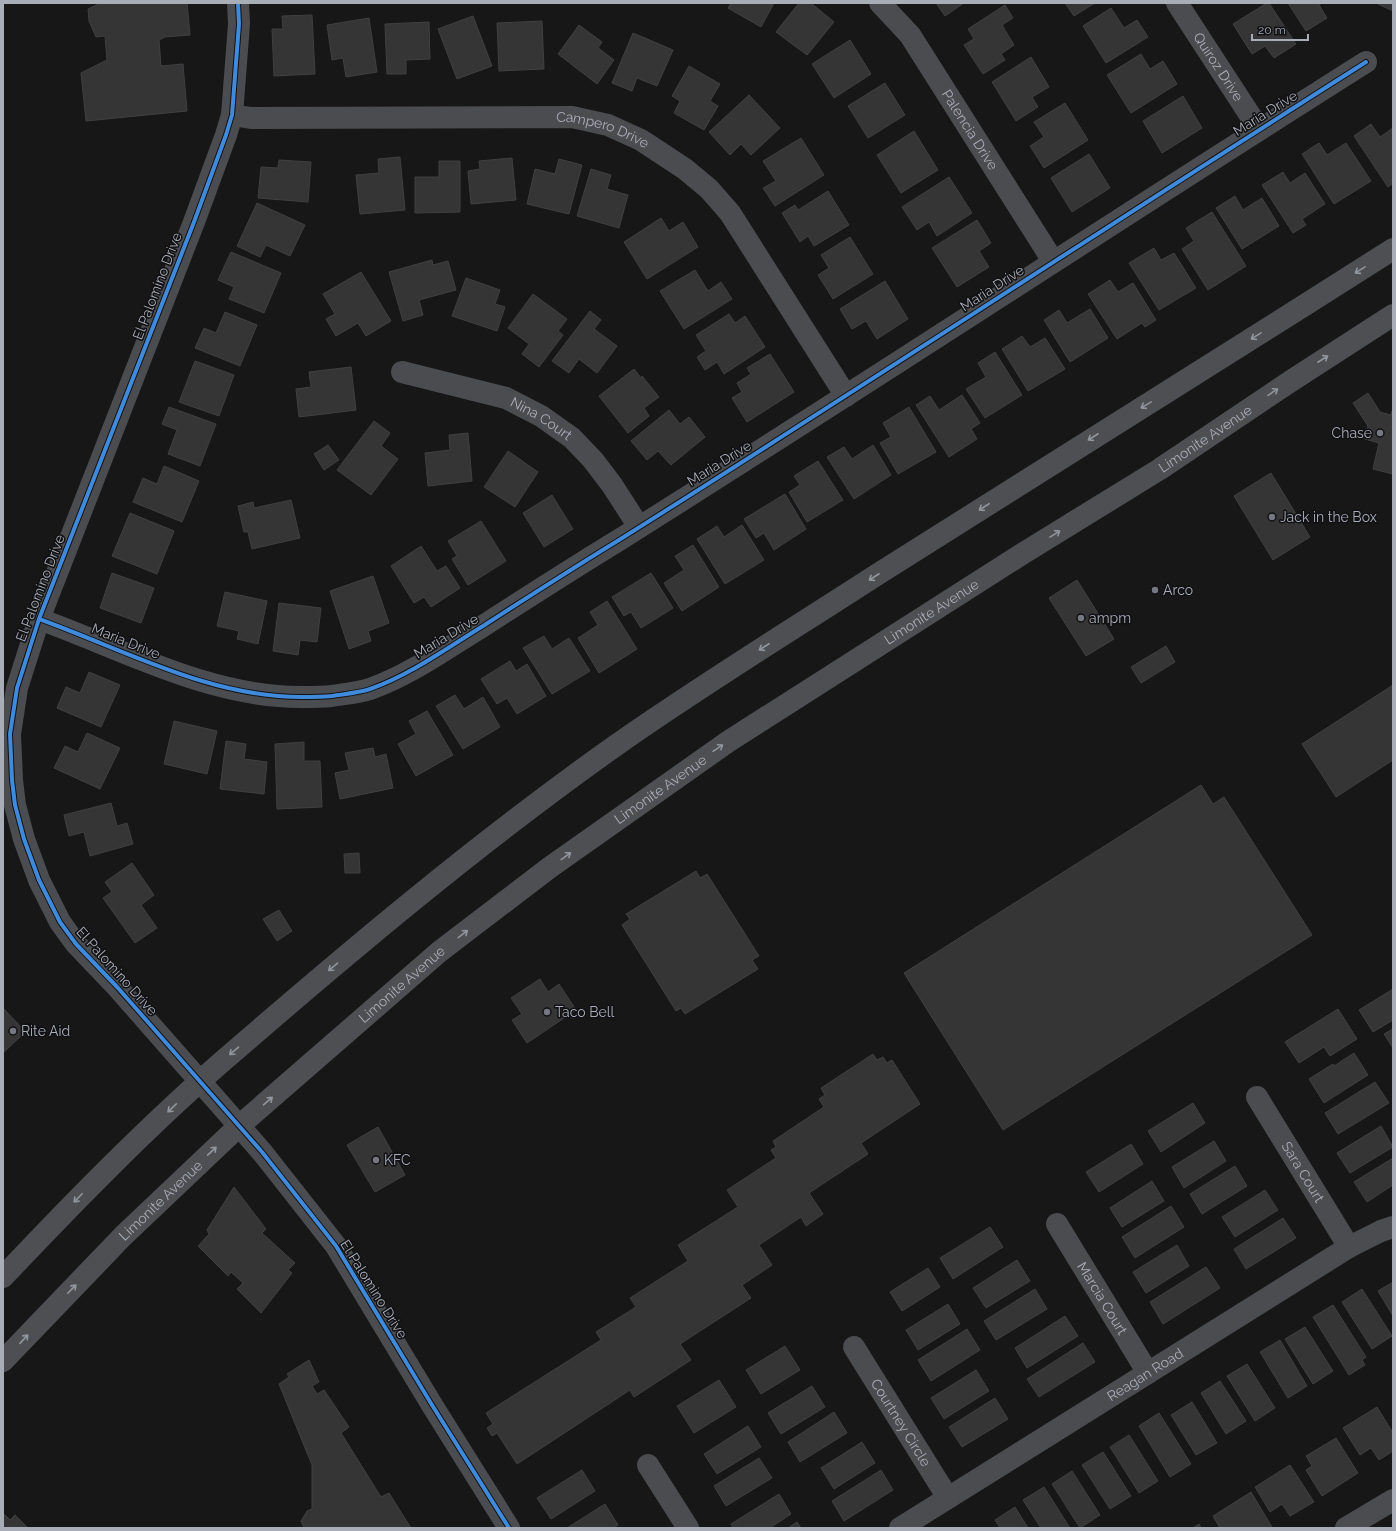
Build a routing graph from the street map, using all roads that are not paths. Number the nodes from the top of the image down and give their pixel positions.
1 (238, 3) edge
2 (880, 3) edge
3 (1177, 3) edge
4 (1366, 62) dead end
5 (232, 115) junction
6 (1259, 129) junction
7 (1393, 249) edge
8 (1053, 261) junction
9 (1393, 314) edge
10 (402, 372) dead end
11 (846, 396) junction
12 (639, 527) junction
13 (39, 619) junction
14 (200, 1081) junction
15 (1257, 1097) dead end
16 (239, 1126) junction
17 (1057, 1224) dead end
18 (1393, 1227) edge
19 (1349, 1247) junction
20 (3, 1277) edge
21 (854, 1347) dead end
22 (3, 1361) edge
23 (1148, 1373) junction
24 (648, 1465) dead end
25 (948, 1498) junction
26 (1393, 1500) edge
27 (509, 1528) edge
28 (688, 1528) edge
29 (900, 1528) edge
30 (1346, 1528) edge

1 - 5 street, El Palomino Drive
2 - 8 street, Palencia Drive
3 - 6 street, Quiroz Drive
4 - 6 street, Maria Drive
5 - 11 street, Campero Drive
5 - 13 street, El Palomino Drive
6 - 8 street, Maria Drive
7 -> 14 main road
8 - 11 street, Maria Drive
16 -> 9 main road, Limonite Avenue
10 - 12 street, Nina Court
11 - 12 street, Maria Drive
12 - 13 street, Maria Drive
13 - 14 street, El Palomino Drive
14 - 16 street, El Palomino Drive
14 -> 20 main road
15 - 19 street, Sara Court
22 -> 16 main road, Limonite Avenue
16 - 27 street, El Palomino Drive
17 - 23 street, Marcia Court
18 - 19 street, Reagan Road
19 - 23 street, Reagan Road
21 - 25 street, Courtney Circle
23 - 25 street, Reagan Road
24 - 28 street
25 - 29 street, Reagan Road
26 - 30 street

